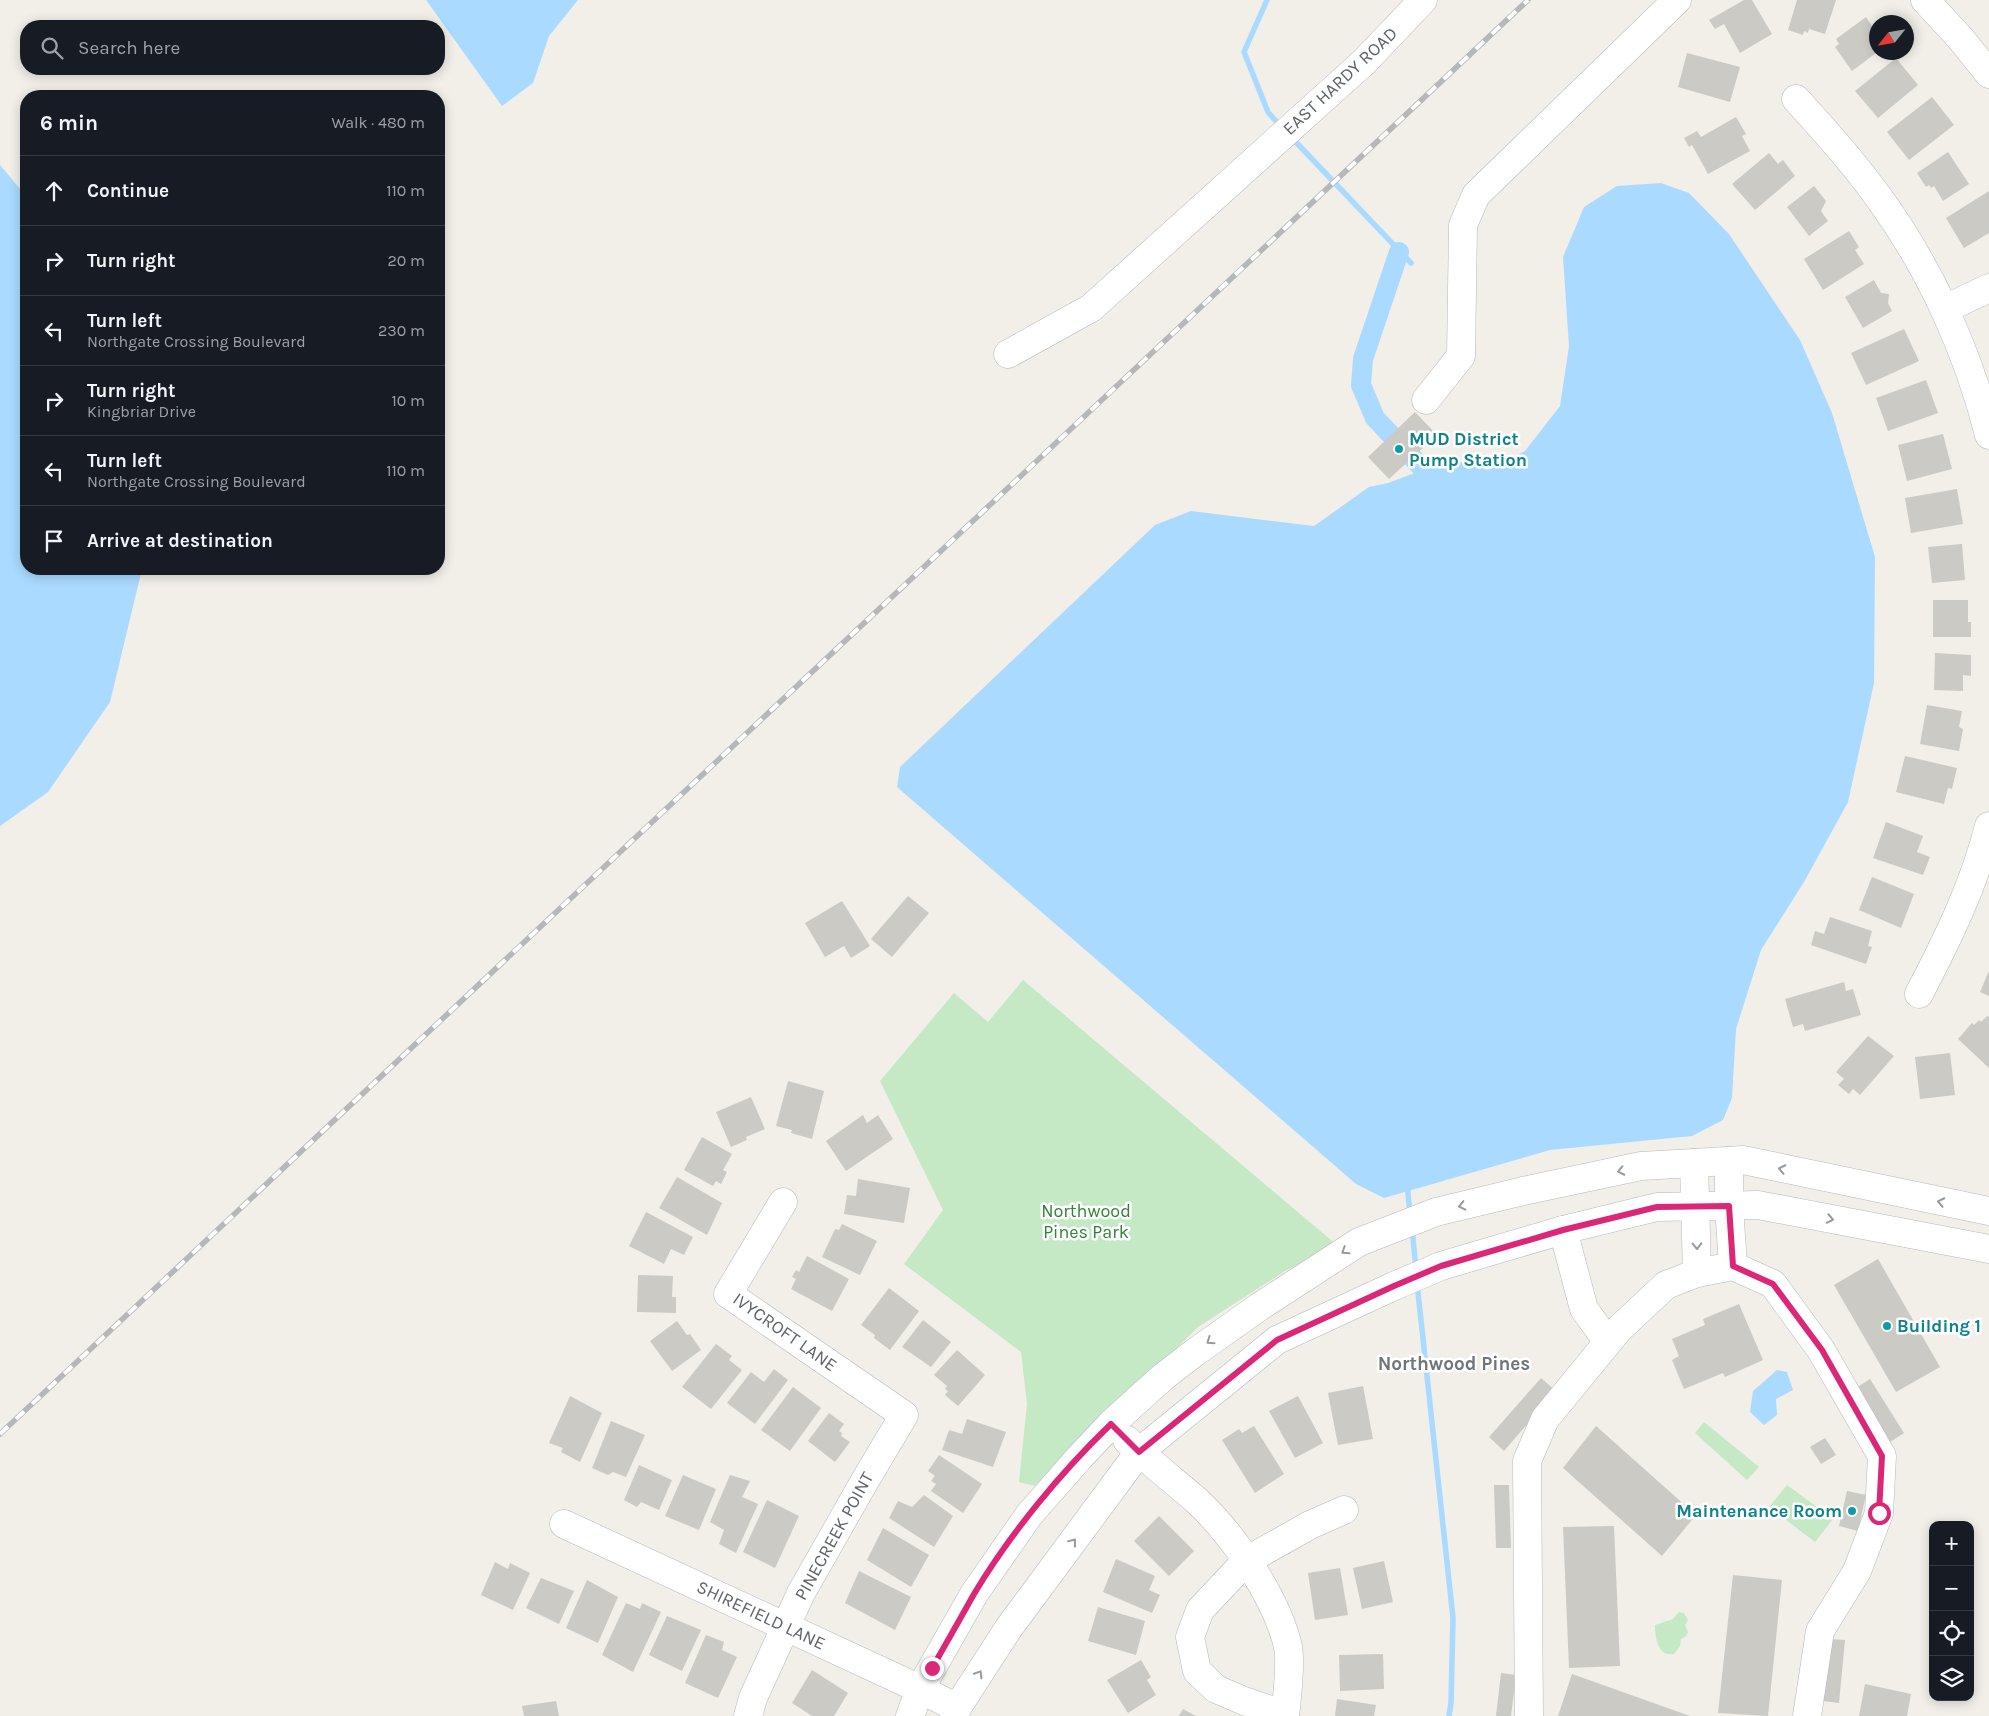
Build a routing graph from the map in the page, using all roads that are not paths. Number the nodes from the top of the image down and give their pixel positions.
1 (1423, 0) edge
2 (1677, 0) edge
3 (1925, 0) edge
4 (1989, 74) edge
5 (1796, 99) dead end
6 (1989, 288) edge
7 (1944, 309) junction
8 (1008, 354) dead end
9 (1426, 400) dead end
10 (1989, 435) edge
11 (1989, 826) edge
12 (1985, 856) edge
13 (1919, 994) dead end
14 (1729, 1161) junction
15 (1694, 1162) junction
16 (783, 1202) dead end
17 (1696, 1206) junction
18 (1729, 1206) junction
19 (1989, 1212) edge
20 (1563, 1230) junction
21 (1989, 1248) edge
22 (1733, 1266) junction
23 (1697, 1273) junction
24 (1608, 1342) junction
25 (904, 1415) joint
26 (1111, 1424) junction
27 (1139, 1452) junction
28 (1344, 1510) dead end
29 (564, 1524) dead end
30 (1246, 1561) junction
31 (785, 1627) junction
32 (920, 1689) junction
33 (956, 1712) edge
34 (748, 1716) edge
35 (910, 1716) edge
36 (1285, 1716) edge
37 (1530, 1716) edge
38 (1807, 1716) edge

1 - 8 street, EAST HARDY ROAD
2 - 9 street
3 - 4 street
5 - 7 street
6 - 7 street
7 - 10 street
11 - 12 street
12 - 13 street
14 - 15 street
14 - 18 street
19 -> 14 street
15 - 17 street
15 -> 26 street
16 - 25 street, IVYCROFT LANE
17 - 18 street
17 - 20 street
17 -> 23 street
18 -> 21 street
18 - 22 street
20 - 24 street
20 - 27 street
22 - 23 street
22 - 38 street
23 - 24 street
24 - 37 street
25 - 31 street, PINECREEK POINT
26 - 27 street
26 - 32 street
27 - 30 street
33 -> 27 street
28 - 30 street
29 - 31 street, SHIREFIELD LANE
30 - 36 street
30 - 36 street
31 - 32 street, SHIREFIELD LANE
31 - 34 street, PINECREEK POINT
32 - 33 street, SHIREFIELD LANE
32 - 35 street

